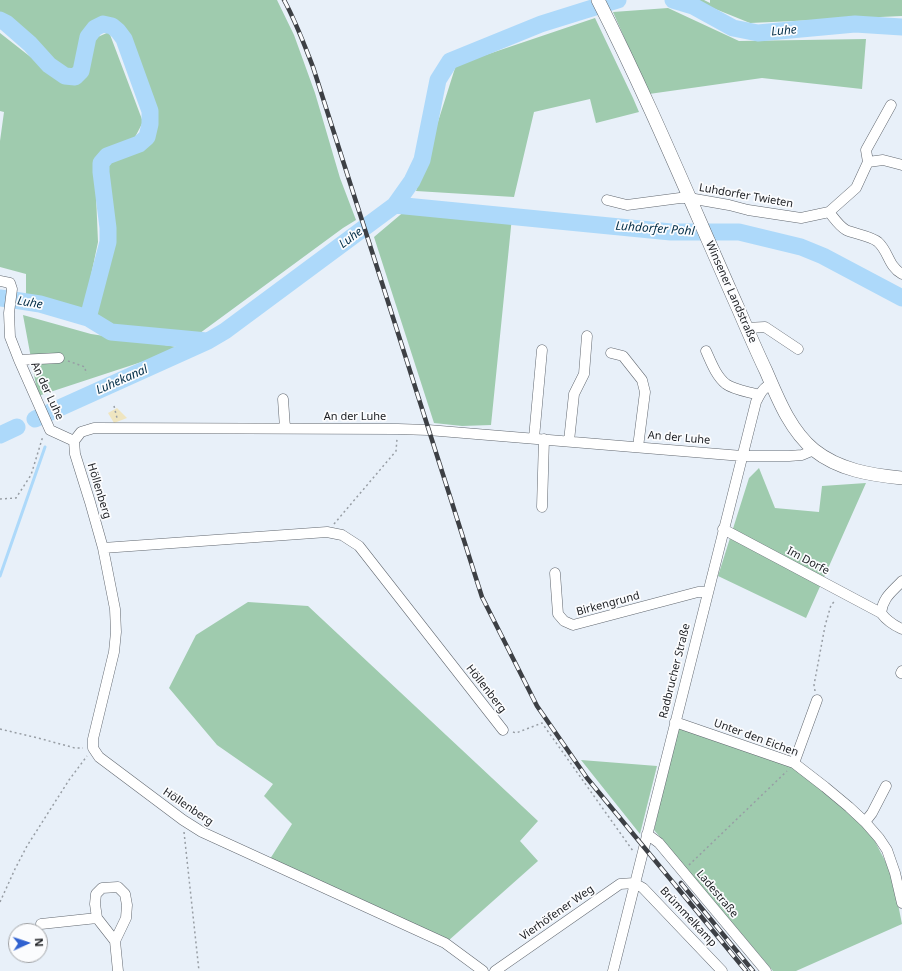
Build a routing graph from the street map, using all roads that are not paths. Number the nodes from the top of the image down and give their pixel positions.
1 (598, 0) edge
2 (891, 105) dead end
3 (868, 162) junction
4 (902, 165) edge
5 (689, 198) junction
6 (607, 200) dead end
7 (829, 212) junction
8 (902, 274) edge
9 (0, 281) edge
10 (746, 328) junction
11 (587, 336) dead end
12 (798, 349) dead end
13 (542, 350) dead end
14 (706, 351) dead end
15 (611, 353) dead end
16 (59, 358) road end
17 (19, 360) junction
18 (772, 384) junction
19 (759, 394) junction
20 (283, 398) dead end
21 (284, 428) junction
22 (539, 439) junction
23 (74, 441) junction
24 (569, 441) junction
25 (638, 447) junction
26 (814, 450) junction
27 (742, 456) junction
28 (902, 478) edge
29 (542, 507) dead end
30 (723, 529) junction
31 (103, 548) junction
32 (555, 573) dead end
33 (902, 581) edge
34 (708, 592) junction
35 (881, 613) junction
36 (902, 629) edge
37 (817, 700) road end
38 (675, 722) junction
39 (503, 730) road end
40 (794, 764) junction
41 (886, 786) dead end
42 (865, 822) junction
43 (647, 834) junction
44 (634, 883) junction
45 (902, 903) edge
46 (97, 918) junction
47 (48, 923) edge
48 (114, 941) junction
49 (118, 971) edge
50 (483, 971) edge
51 (495, 971) edge
52 (613, 971) edge
53 (722, 971) edge
54 (766, 971) edge

1 - 5 main road, Winsener Landstraße
2 - 3 street, Luhdorfer Twieten
3 - 4 street
3 - 7 street, Luhdorfer Twieten
5 - 6 street, Luhdorfer Twieten
5 - 7 street, Luhdorfer Twieten
5 - 10 main road, Winsener Landstraße
7 - 8 street
9 - 17 street, An der Luhe
10 - 12 street
10 - 18 main road, Winsener Landstraße
11 - 24 street
13 - 22 street
14 - 19 street
15 - 25 street
16 - 17 street
17 - 23 street, An der Luhe
18 - 19 street
18 - 26 main road, Winsener Landstraße
19 - 27 street, Radbrucher Straße
20 - 21 street
21 - 22 street, An der Luhe
21 - 23 street, An der Luhe
22 - 24 street, An der Luhe
22 - 29 street
23 - 31 street, Höllenberg
24 - 25 street, An der Luhe
25 - 27 street, An der Luhe
26 - 27 street, An der Luhe
26 - 28 main road, Winsener Landstraße
27 - 30 street, Radbrucher Straße
30 - 34 street, Radbrucher Straße
30 - 35 street, Im Dorfe
31 - 39 street, Höllenberg
31 - 50 street, Höllenberg
32 - 34 street, Birkengrund
33 - 35 street
34 - 38 street, Radbrucher Straße
35 - 36 street, Im Dorfe
37 - 40 street
38 - 40 street, Unter den Eichen
38 - 43 street, Radbrucher Straße
40 - 42 street, Unter den Eichen
41 - 42 street
42 - 45 street, Unter den Eichen
43 - 44 street, Radbrucher Straße
43 - 54 street, Ladestraße
44 - 51 street, Vierhöfener Weg
44 - 52 street, Radbrucher Straße
44 - 53 street, Brümmelkamp
46 - 47 street
46 - 48 street
46 - 48 street
48 - 49 street

